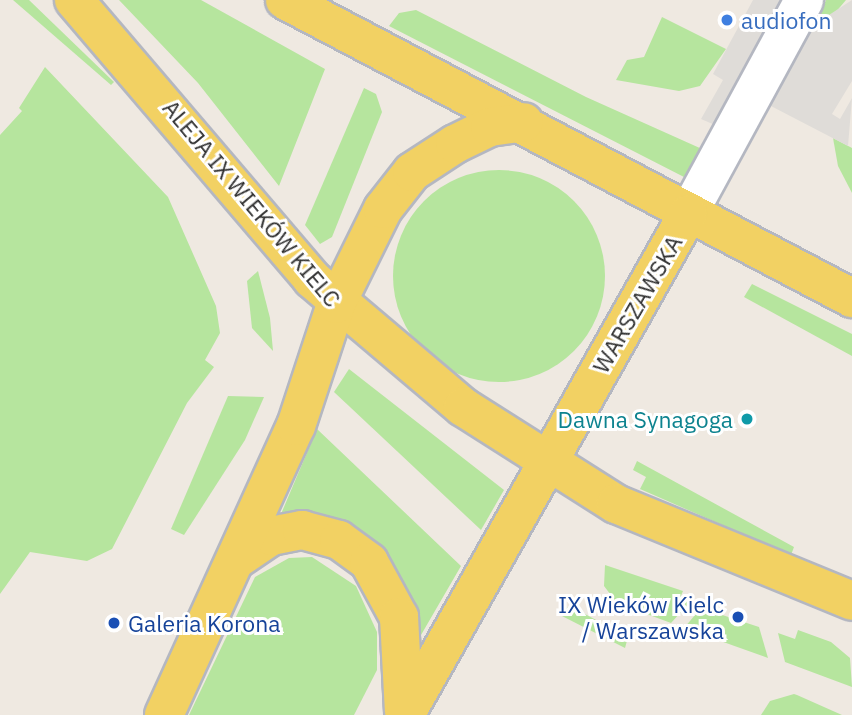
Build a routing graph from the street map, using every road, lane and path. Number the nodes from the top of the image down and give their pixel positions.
1 (74, 0) edge
2 (285, 0) edge
3 (804, 0) edge
4 (524, 122) junction
5 (688, 214) junction
6 (852, 298) edge
7 (336, 304) junction
8 (545, 464) junction
9 (237, 559) junction
10 (852, 601) edge
11 (164, 715) edge
12 (404, 715) edge

1 - 7 main road, ALEJA IX WIEKÓW KIELC
2 - 4 main road
3 - 5 street, WARSZAWSKA
4 - 5 main road
4 - 7 main road
5 - 6 main road
5 - 8 main road, WARSZAWSKA
7 - 8 main road, ALEJA IX WIEKÓW KIELC
7 - 9 main road
8 - 10 main road, ALEJA IX WIEKÓW KIELC
8 - 12 main road, WARSZAWSKA
9 - 11 main road
9 - 12 main road

